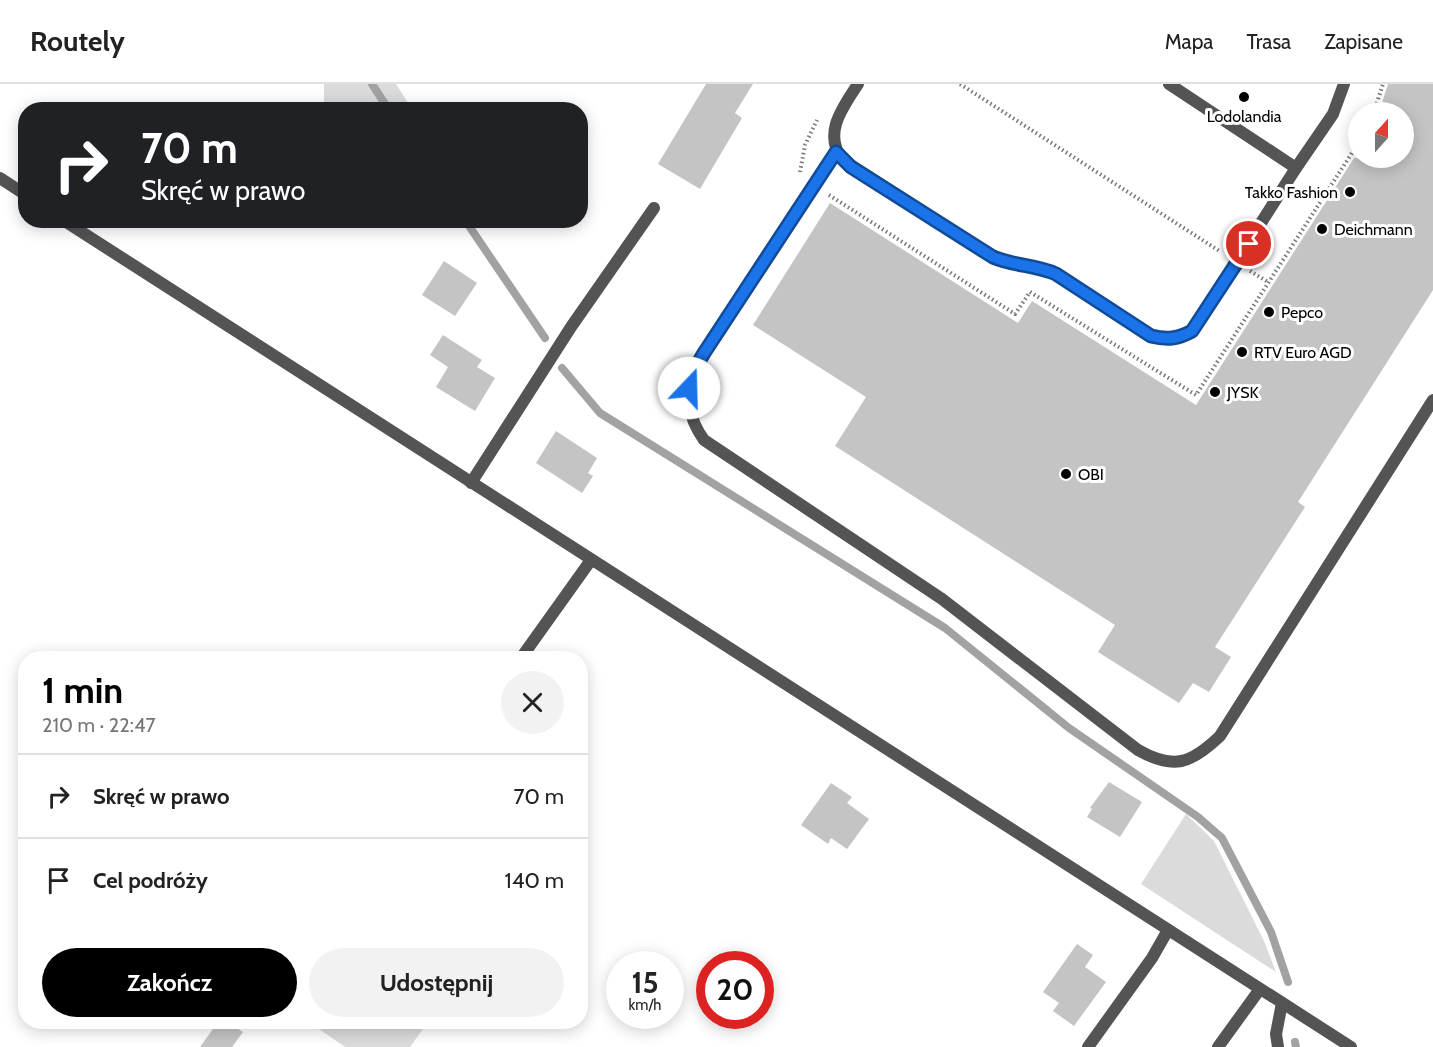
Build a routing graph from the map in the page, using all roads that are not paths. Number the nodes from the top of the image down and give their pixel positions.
1 (858, 84) edge
2 (1169, 84) edge
3 (1344, 84) edge
4 (836, 152) junction
5 (1296, 168) junction
6 (0, 178) edge
7 (18, 190) edge
8 (654, 208) dead end
9 (75, 228) edge
10 (1433, 400) edge
11 (471, 483) junction
12 (591, 560) junction
13 (527, 651) edge
14 (1168, 930) junction
15 (1260, 989) junction
16 (1282, 1003) junction
17 (1088, 1047) edge
18 (1218, 1047) edge
19 (1278, 1047) edge
20 (1351, 1047) edge

1 - 4 street
2 - 5 street
3 - 5 street
4 - 5 street
4 - 10 street
6 - 7 street
8 - 11 street
9 - 11 street
11 - 12 street
12 - 13 street
12 - 14 street
14 - 15 street
14 - 17 street
15 - 16 street
15 - 18 street
16 - 19 street
16 - 20 street

